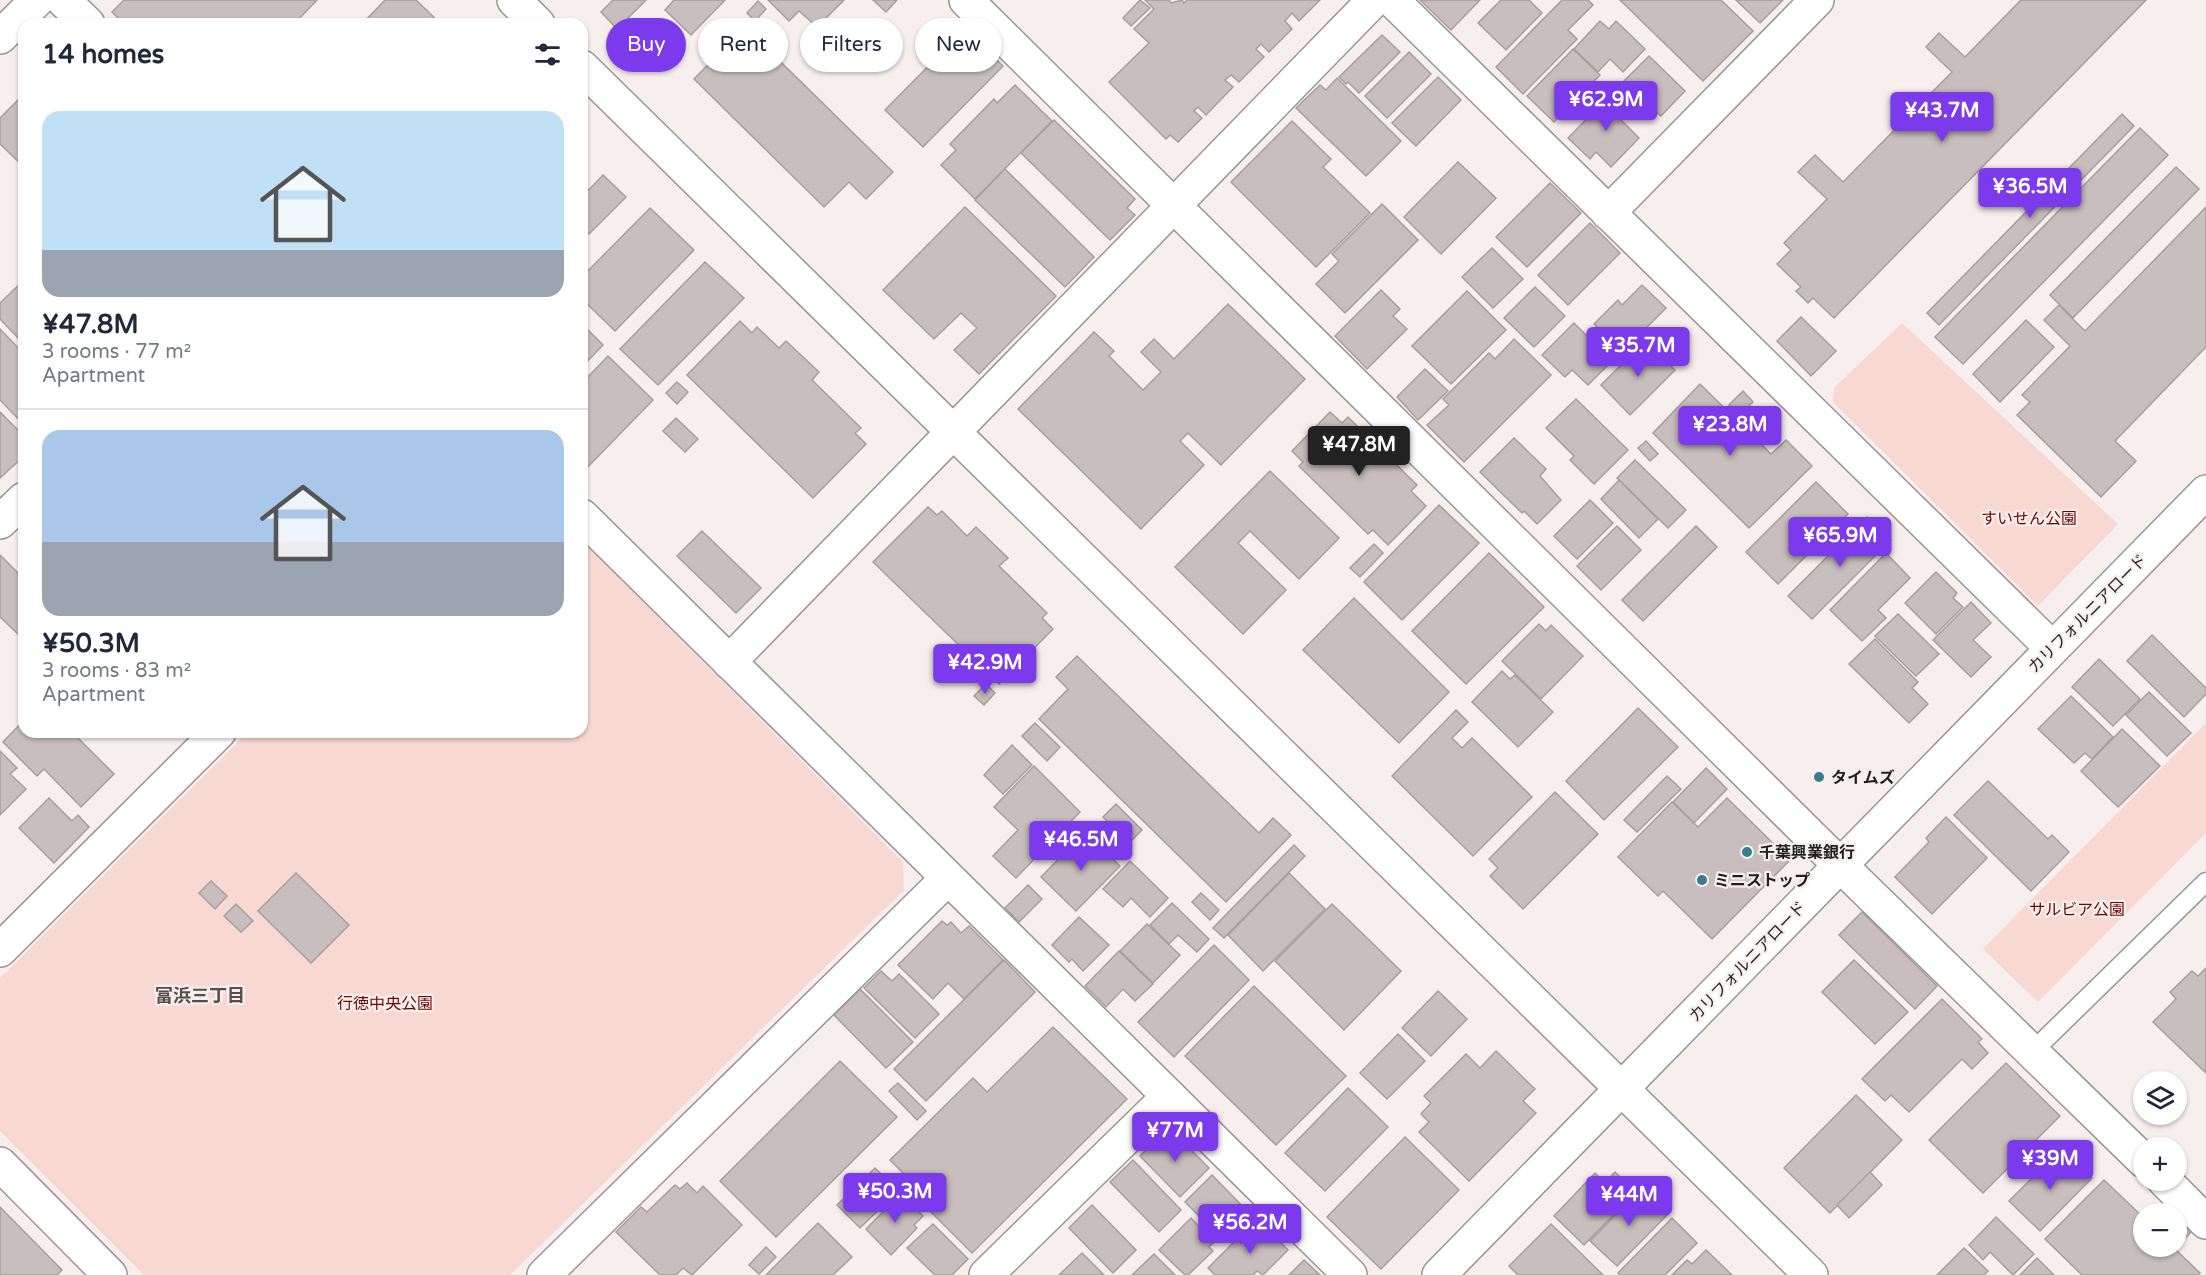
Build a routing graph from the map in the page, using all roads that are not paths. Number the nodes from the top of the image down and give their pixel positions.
1 (37, 0) edge
2 (63, 0) edge
3 (514, 0) edge
4 (966, 0) edge
5 (1374, 0) edge
6 (1392, 0) edge
7 (1817, 0) edge
8 (19, 18) edge
9 (82, 18) edge
10 (532, 18) edge
11 (18, 19) edge
12 (0, 37) edge
13 (588, 73) edge
14 (1174, 207) junction
15 (1608, 213) junction
16 (954, 433) junction
17 (2206, 492) edge
18 (18, 505) edge
19 (0, 522) edge
20 (588, 522) edge
21 (2052, 648) junction
22 (729, 662) junction
23 (213, 738) edge
24 (1841, 866) junction
25 (948, 878) junction
26 (2206, 882) edge
27 (1, 947) edge
28 (2031, 1053) junction
29 (1623, 1089) junction
30 (1169, 1096) junction
31 (2133, 1150) edge
32 (0, 1164) edge
33 (2175, 1191) edge
34 (2206, 1222) edge
35 (104, 1273) edge
36 (544, 1275) edge
37 (986, 1275) edge
38 (1350, 1275) edge
39 (1439, 1275) edge
40 (1811, 1275) edge

1 - 8 street
2 - 9 street
3 - 10 street
4 - 14 street
5 - 14 street
6 - 15 street
7 - 15 street
11 - 12 street
13 - 16 street
14 - 16 street
14 - 24 street
15 - 21 street
16 - 22 street
16 - 29 street
17 - 21 street, カリフォルニアロード
18 - 19 street
20 - 22 street
21 - 24 street, カリフォルニアロード
22 - 25 street
23 - 27 street
24 - 28 street
24 - 29 street, カリフォルニアロード
25 - 30 street
25 - 36 street
26 - 28 lane
28 - 31 street
29 - 39 street, カリフォルニアロード
29 - 40 street
30 - 37 street
30 - 38 street
32 - 35 street
33 - 34 street

